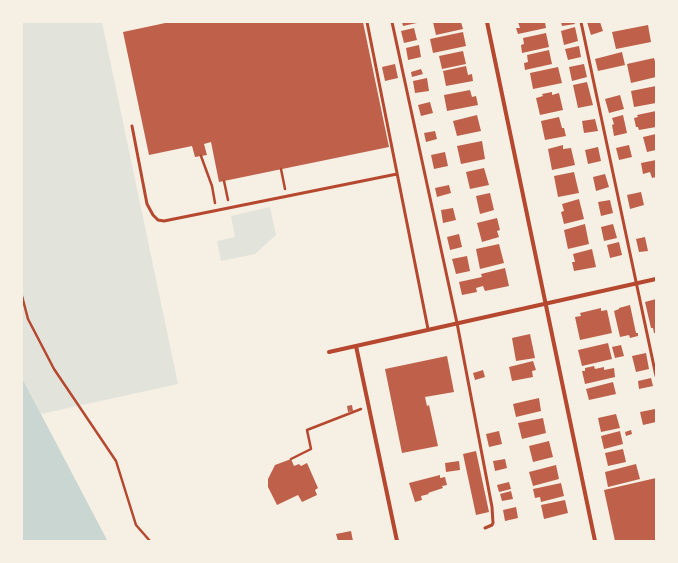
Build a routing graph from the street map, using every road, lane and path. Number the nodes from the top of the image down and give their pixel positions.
1 (367, 22) edge
2 (392, 22) edge
3 (488, 22) edge
4 (581, 22) edge
5 (132, 126) dead end
6 (201, 156) dead end
7 (281, 169) dead end
8 (397, 174) junction
9 (224, 181) dead end
10 (278, 190) dead end
11 (235, 199) dead end
12 (228, 200) junction
13 (656, 279) edge
14 (636, 284) junction
15 (22, 296) edge
16 (546, 303) junction
17 (457, 323) junction
18 (428, 329) junction
19 (356, 346) junction
20 (329, 352) dead end
21 (656, 376) edge
22 (363, 404) dead end
23 (291, 459) dead end
24 (485, 528) dead end
25 (150, 541) edge
26 (397, 541) edge
27 (595, 541) edge

1 - 8 lane
2 - 17 lane
3 - 16 street
4 - 14 lane
5 - 8 lane
6 - 12 path
7 - 10 path
8 - 18 lane
9 - 12 path
11 - 12 path
13 - 14 street
14 - 16 street
14 - 21 lane
15 - 25 path
16 - 17 street
16 - 27 street
17 - 18 street
17 - 24 lane
18 - 19 street
19 - 20 street
19 - 26 street
22 - 23 path

